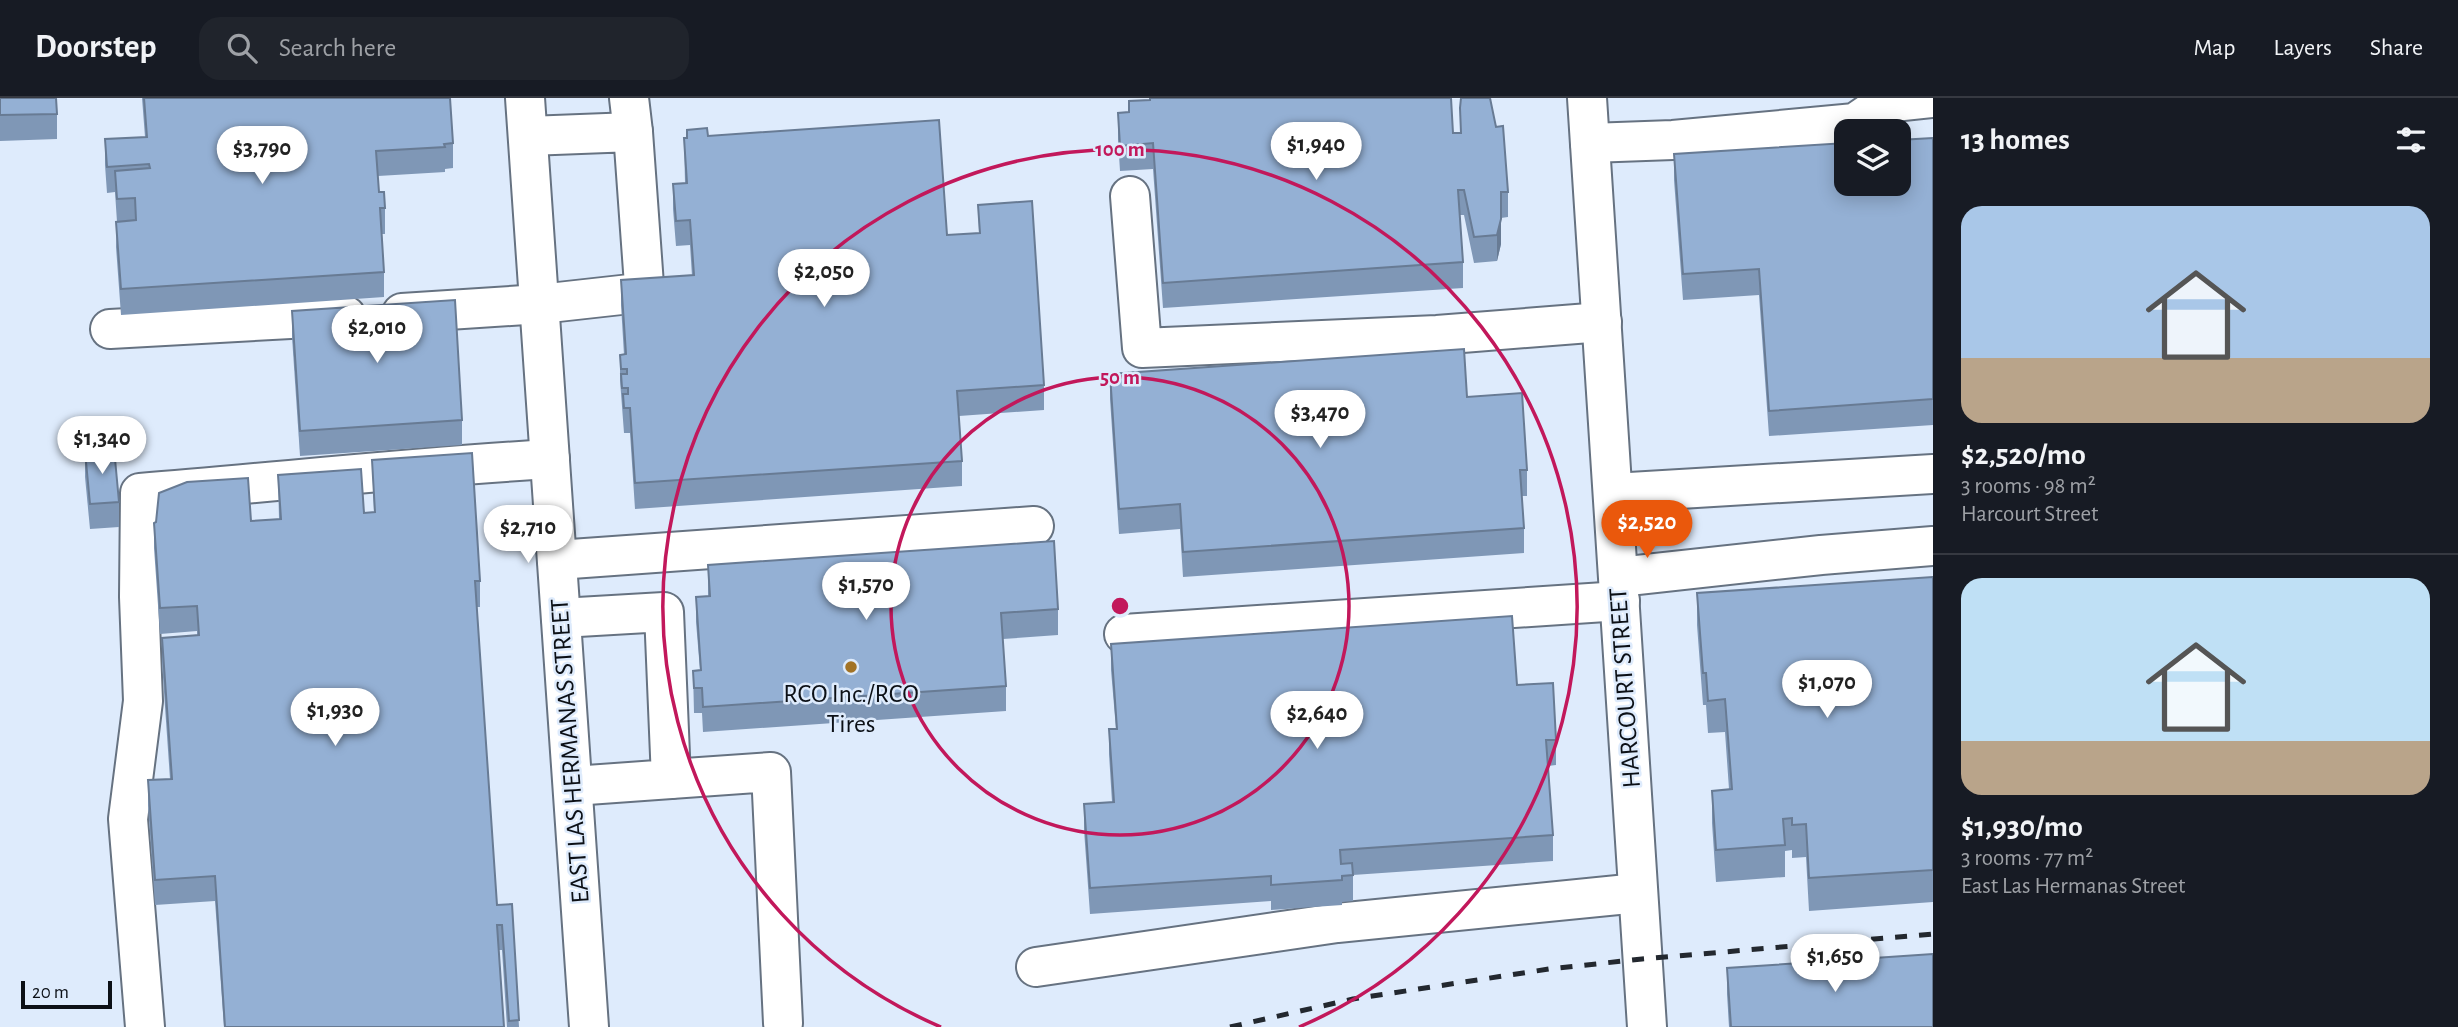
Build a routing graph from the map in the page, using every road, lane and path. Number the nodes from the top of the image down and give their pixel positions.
1 (525, 98) edge
2 (1587, 98) edge
3 (1933, 98) edge
4 (631, 115) edge
5 (528, 136) junction
6 (1590, 144) junction
7 (1130, 196) dead end
8 (540, 304) junction
9 (1601, 322) junction
10 (110, 329) dead end
11 (550, 459) junction
12 (1933, 474) edge
13 (1613, 493) junction
14 (1034, 526) dead end
15 (1933, 546) edge
16 (557, 560) junction
17 (1619, 589) junction
18 (561, 618) junction
19 (1124, 634) dead end
20 (671, 779) junction
21 (573, 786) junction
22 (1638, 893) junction
23 (1036, 967) dead end
24 (783, 1023) dead end
25 (145, 1027) edge
26 (589, 1027) edge
27 (1647, 1027) edge

1 - 5 street, EAST LAS HERMANAS STREET
2 - 6 street, HARCOURT STREET
3 - 6 street
4 - 5 street
4 - 8 street
5 - 8 street, EAST LAS HERMANAS STREET
6 - 9 street, HARCOURT STREET
7 - 9 street
8 - 10 street
8 - 11 street, EAST LAS HERMANAS STREET
9 - 13 street, HARCOURT STREET
11 - 16 street, EAST LAS HERMANAS STREET
11 - 25 street
12 - 13 street
13 - 17 street, HARCOURT STREET
14 - 16 street
15 - 17 street
16 - 18 street, EAST LAS HERMANAS STREET
17 - 19 street
17 - 22 street, HARCOURT STREET
18 - 20 street
18 - 21 street, EAST LAS HERMANAS STREET
20 - 21 street
20 - 24 street
21 - 26 street, EAST LAS HERMANAS STREET
22 - 23 street
22 - 27 street, HARCOURT STREET

